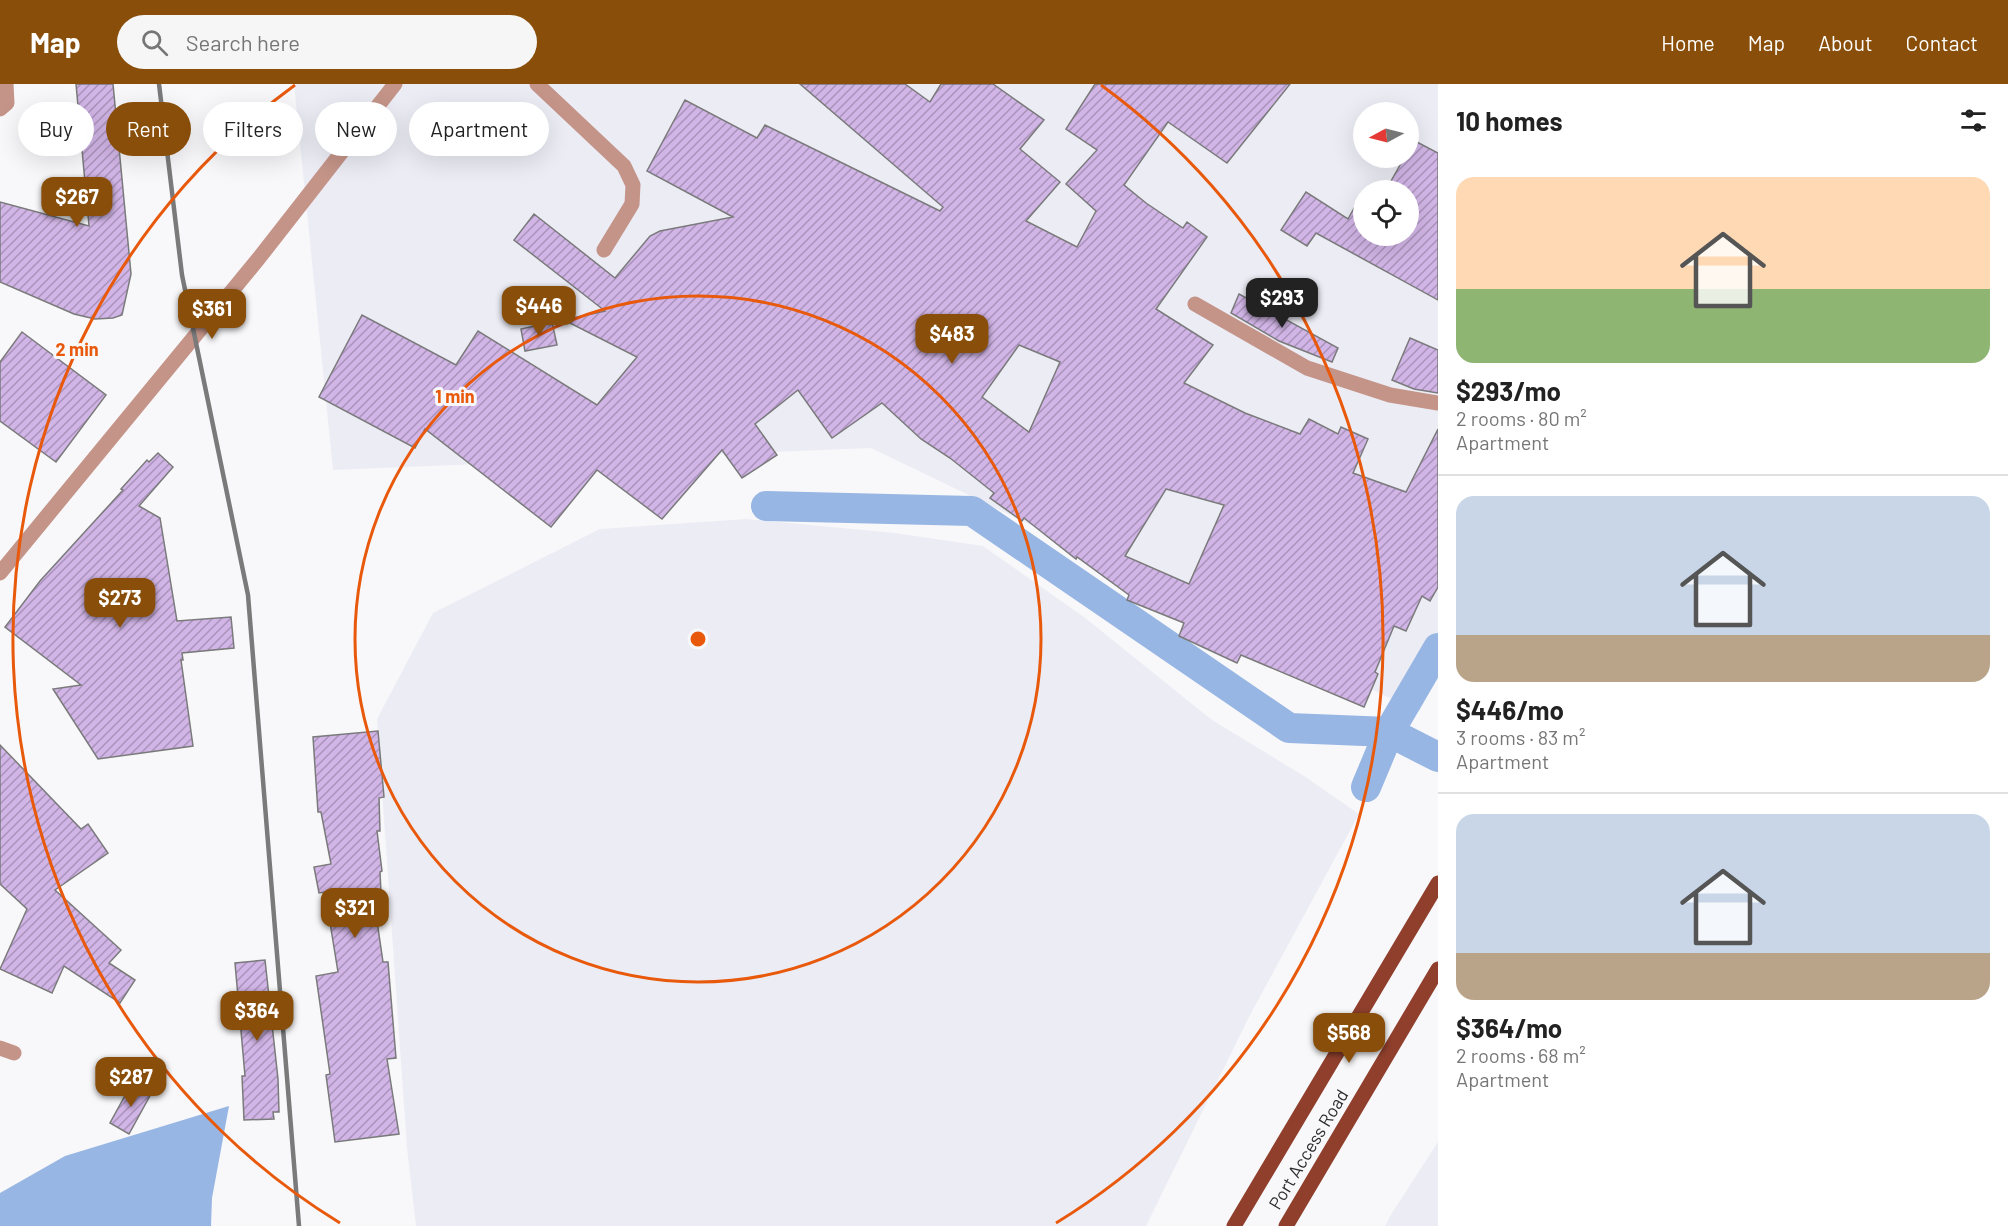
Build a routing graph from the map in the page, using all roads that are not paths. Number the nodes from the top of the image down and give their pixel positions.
1 (6, 84) edge
2 (395, 84) edge
3 (537, 84) edge
4 (0, 109) edge
5 (604, 250) dead end
6 (1195, 304) dead end
7 (1438, 403) edge
8 (0, 573) edge
9 (1437, 884) edge
10 (1438, 969) edge
11 (1233, 1226) edge
12 (1286, 1226) edge

1 - 4 street
2 - 8 street
3 - 5 street
6 - 7 street
9 - 11 main road, Port Access Road
10 - 12 main road, Port Access Road

